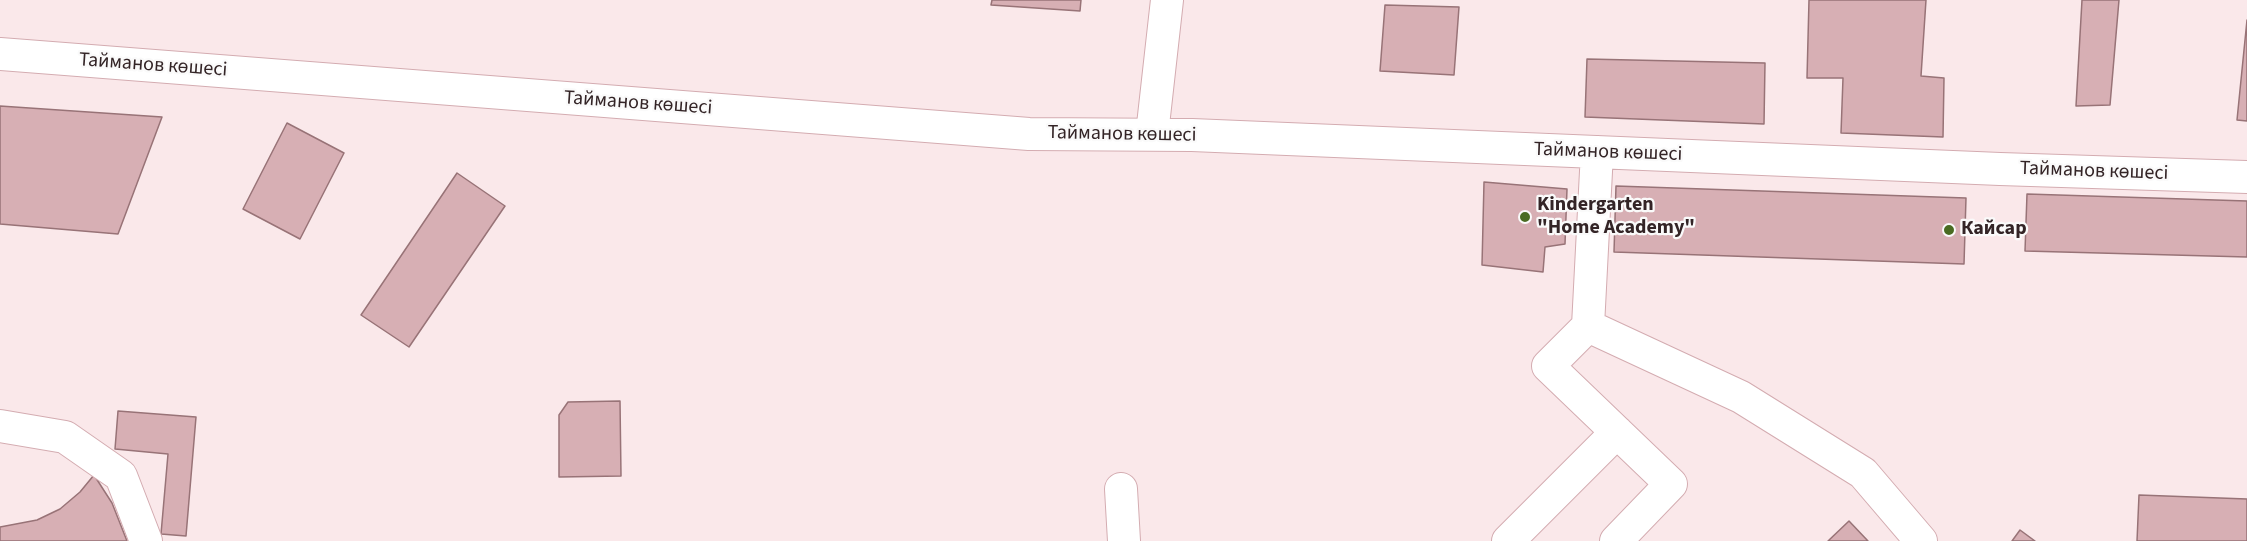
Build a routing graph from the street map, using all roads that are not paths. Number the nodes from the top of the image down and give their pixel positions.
1 (1167, 0) edge
2 (0, 54) edge
3 (1152, 134) junction
4 (1597, 152) junction
5 (2247, 177) edge
6 (1588, 326) junction
7 (0, 426) edge
8 (1617, 432) junction
9 (1121, 489) dead end
10 (146, 541) edge
11 (1124, 541) edge
12 (1508, 541) edge
13 (1616, 541) edge
14 (1921, 541) edge

1 - 3 street
2 - 3 street, Тайманов көшесі
3 - 4 street, Тайманов көшесі
4 - 5 street, Тайманов көшесі
4 - 6 street
6 - 8 street
6 - 14 street
7 - 10 street
8 - 12 street
8 - 13 street
9 - 11 street

